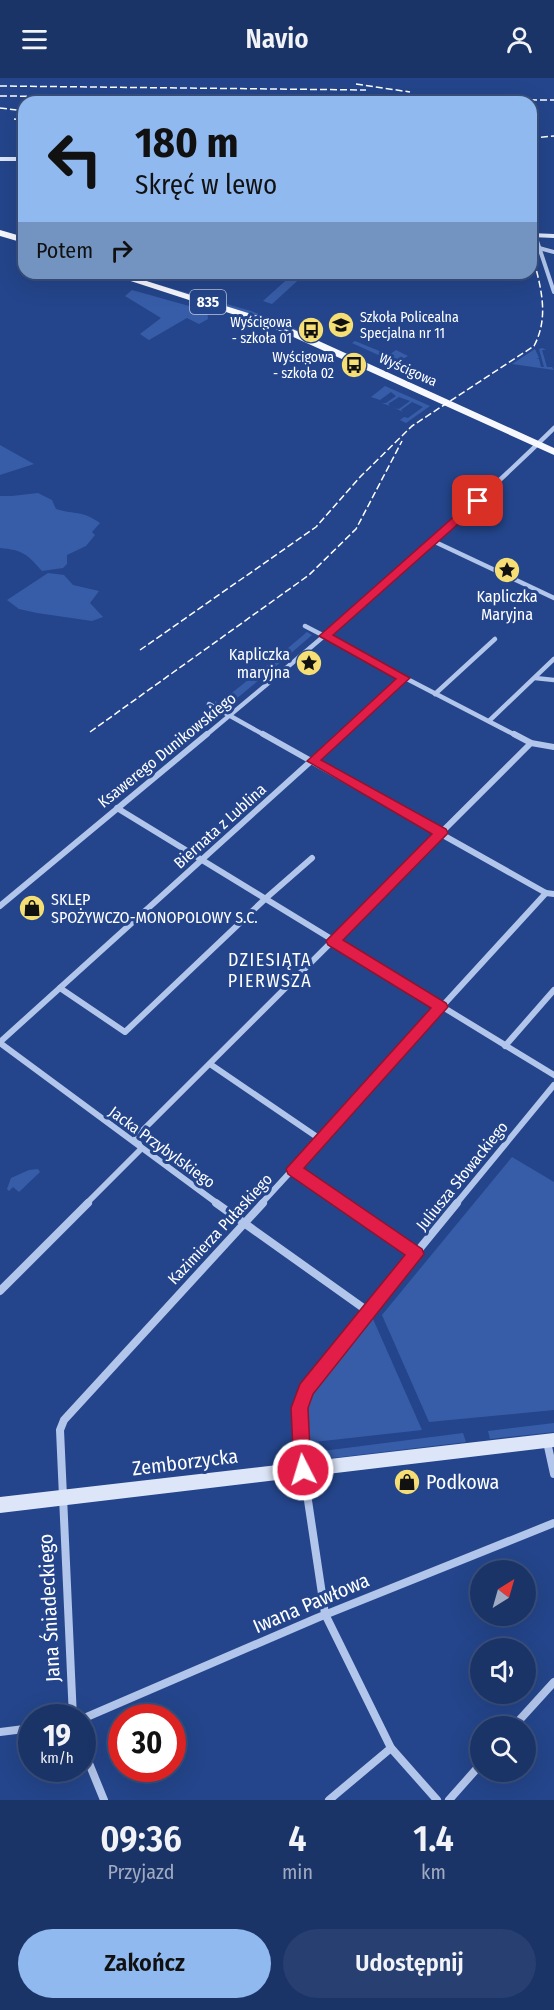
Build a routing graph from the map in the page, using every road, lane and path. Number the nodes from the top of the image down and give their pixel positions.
1 (0, 159) edge
2 (18, 159) edge
3 (0, 233) edge
4 (537, 235) edge
5 (554, 236) edge
6 (18, 238) edge
7 (0, 240) edge
8 (537, 244) edge
9 (18, 245) edge
10 (539, 248) junction
11 (554, 252) edge
12 (130, 279) edge
13 (152, 279) edge
14 (552, 281) edge
15 (554, 291) edge
16 (554, 428) edge
17 (539, 441) junction
18 (554, 444) edge
19 (554, 452) edge
20 (433, 541) junction
21 (554, 598) edge
22 (305, 626) dead end
23 (325, 636) junction
24 (495, 639) dead end
25 (554, 659) edge
26 (404, 678) junction
27 (535, 678) junction
28 (554, 680) edge
29 (435, 694) junction
30 (208, 704) dead end
31 (231, 716) junction
32 (489, 721) junction
33 (531, 743) junction
34 (554, 747) edge
35 (313, 761) junction
36 (117, 808) junction
37 (441, 833) junction
38 (312, 858) dead end
39 (201, 860) junction
40 (550, 893) edge
41 (265, 899) junction
42 (0, 906) edge
43 (333, 941) junction
44 (60, 988) junction
45 (554, 990) edge
46 (441, 1007) junction
47 (0, 1042) edge
48 (505, 1046) junction
49 (210, 1064) junction
50 (554, 1075) edge
51 (554, 1085) edge
52 (320, 1139) junction
53 (141, 1149) junction
54 (293, 1169) junction
55 (244, 1223) junction
56 (416, 1254) junction
57 (0, 1291) edge
58 (369, 1312) junction
59 (550, 1441) edge
60 (303, 1470) junction
61 (554, 1474) edge
62 (62, 1497) junction
63 (0, 1505) edge
64 (554, 1522) edge
65 (325, 1614) junction
66 (554, 1682) edge
67 (72, 1704) edge
68 (96, 1713) edge
69 (523, 1716) edge
70 (18, 1730) edge
71 (0, 1732) edge
72 (391, 1748) junction
73 (470, 1776) edge
74 (96, 1779) edge
75 (105, 1800) edge
76 (329, 1800) edge
77 (437, 1800) edge
78 (449, 1800) edge

1 - 2 street
3 - 6 main road
4 - 5 street
7 - 9 main road
8 - 10 street
10 - 11 street
10 - 14 street
12 - 17 main road, Wyścigowa / 835
13 - 17 main road, Wyścigowa / 835
14 - 15 street
16 - 17 street, Ksawerego Dunikowskiego
17 - 18 main road, Wyścigowa / 835
17 - 19 main road, Wyścigowa / 835
17 - 20 street, Ksawerego Dunikowskiego
20 - 21 street
20 - 23 street, Ksawerego Dunikowskiego
22 - 23 street
23 - 26 street
23 - 31 street, Ksawerego Dunikowskiego
24 - 29 street
25 - 27 street
26 - 29 street
26 - 35 street, Biernata z Lublina
27 - 28 street
27 - 32 street
29 - 32 street
30 - 31 street
31 - 35 street
31 - 36 street, Ksawerego Dunikowskiego
32 - 33 street
33 - 34 street
33 - 37 street
35 - 37 street
35 - 39 street, Biernata z Lublina
36 - 39 street
36 - 42 street, Ksawerego Dunikowskiego
37 - 40 street
37 - 43 street
38 - 41 street
39 - 41 street
39 - 44 street, Biernata z Lublina
40 - 46 street, Kazimierza Pułaskiego
41 - 43 street
41 - 44 street
43 - 46 street
43 - 49 street
44 - 47 street, Biernata z Lublina
45 - 48 street
46 - 48 street
46 - 52 street, Kazimierza Pułaskiego
47 - 53 street, Jacka Przybylskiego
48 - 50 street
49 - 52 street
49 - 53 street
51 - 56 street, Juliusza Słowackiego
52 - 54 street, Kazimierza Pułaskiego
53 - 55 street, Jacka Przybylskiego
53 - 57 street
54 - 55 street, Kazimierza Pułaskiego
54 - 56 street
55 - 58 street, Jacka Przybylskiego
55 - 62 street, Kazimierza Pułaskiego
56 - 58 street, Juliusza Słowackiego
58 - 60 street, Juliusza Słowackiego
59 - 60 street, Zemborzycka
59 - 61 street
60 - 62 street, Zemborzycka
60 - 65 street, Juliusza Słowackiego
62 - 63 street, Zemborzycka
62 - 67 street, Jana Śniadeckiego
64 - 65 street, Iwana Pawłowa
65 - 68 street, Iwana Pawłowa
65 - 72 street, Juliusza Słowackiego
66 - 69 street
70 - 71 street
72 - 76 street
72 - 77 street, Juliusza Słowackiego
73 - 78 street
74 - 75 street

